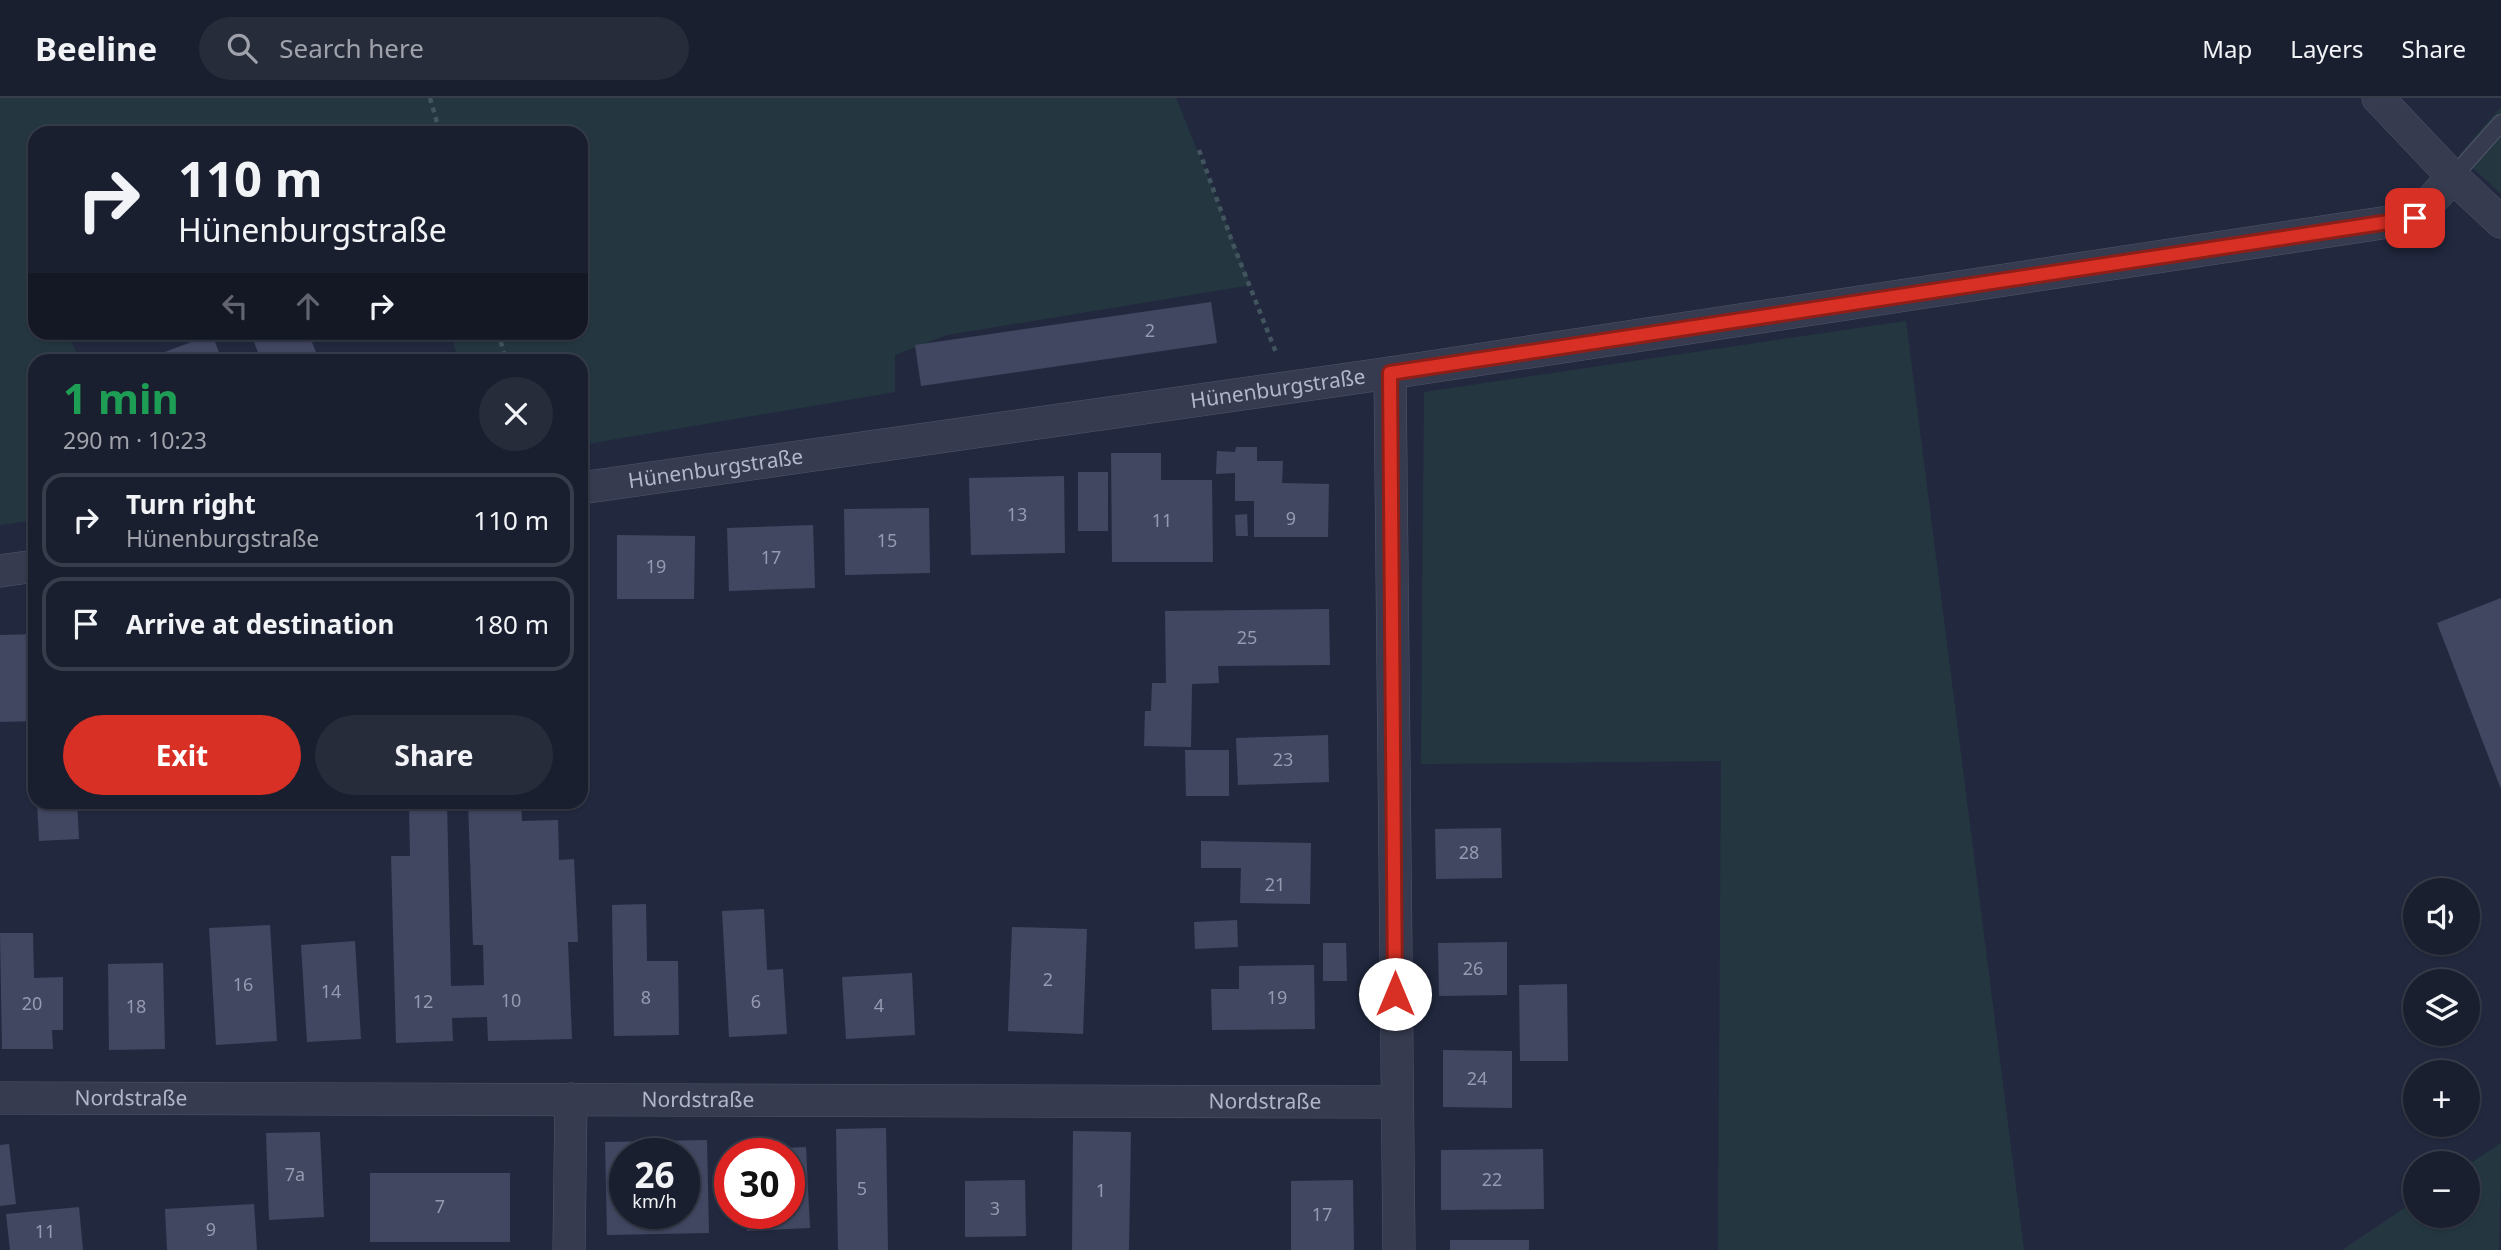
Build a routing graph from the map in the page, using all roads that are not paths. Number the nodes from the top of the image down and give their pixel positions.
1 (2378, 98) edge
2 (2501, 123) edge
3 (2453, 177) junction
4 (2501, 222) edge
5 (1390, 373) junction
6 (588, 487) edge
7 (28, 567) edge
8 (0, 571) edge
9 (0, 1098) edge
10 (571, 1099) junction
11 (1396, 1102) junction
12 (569, 1250) edge
13 (1399, 1250) edge

1 - 3 street
2 - 3 lane
3 - 4 street
3 - 5 street, Hünenburgstraße
5 - 6 street, Hünenburgstraße
5 - 11 street
7 - 8 street
9 - 10 street, Nordstraße
10 - 11 street, Nordstraße
10 - 12 street
11 - 13 street

